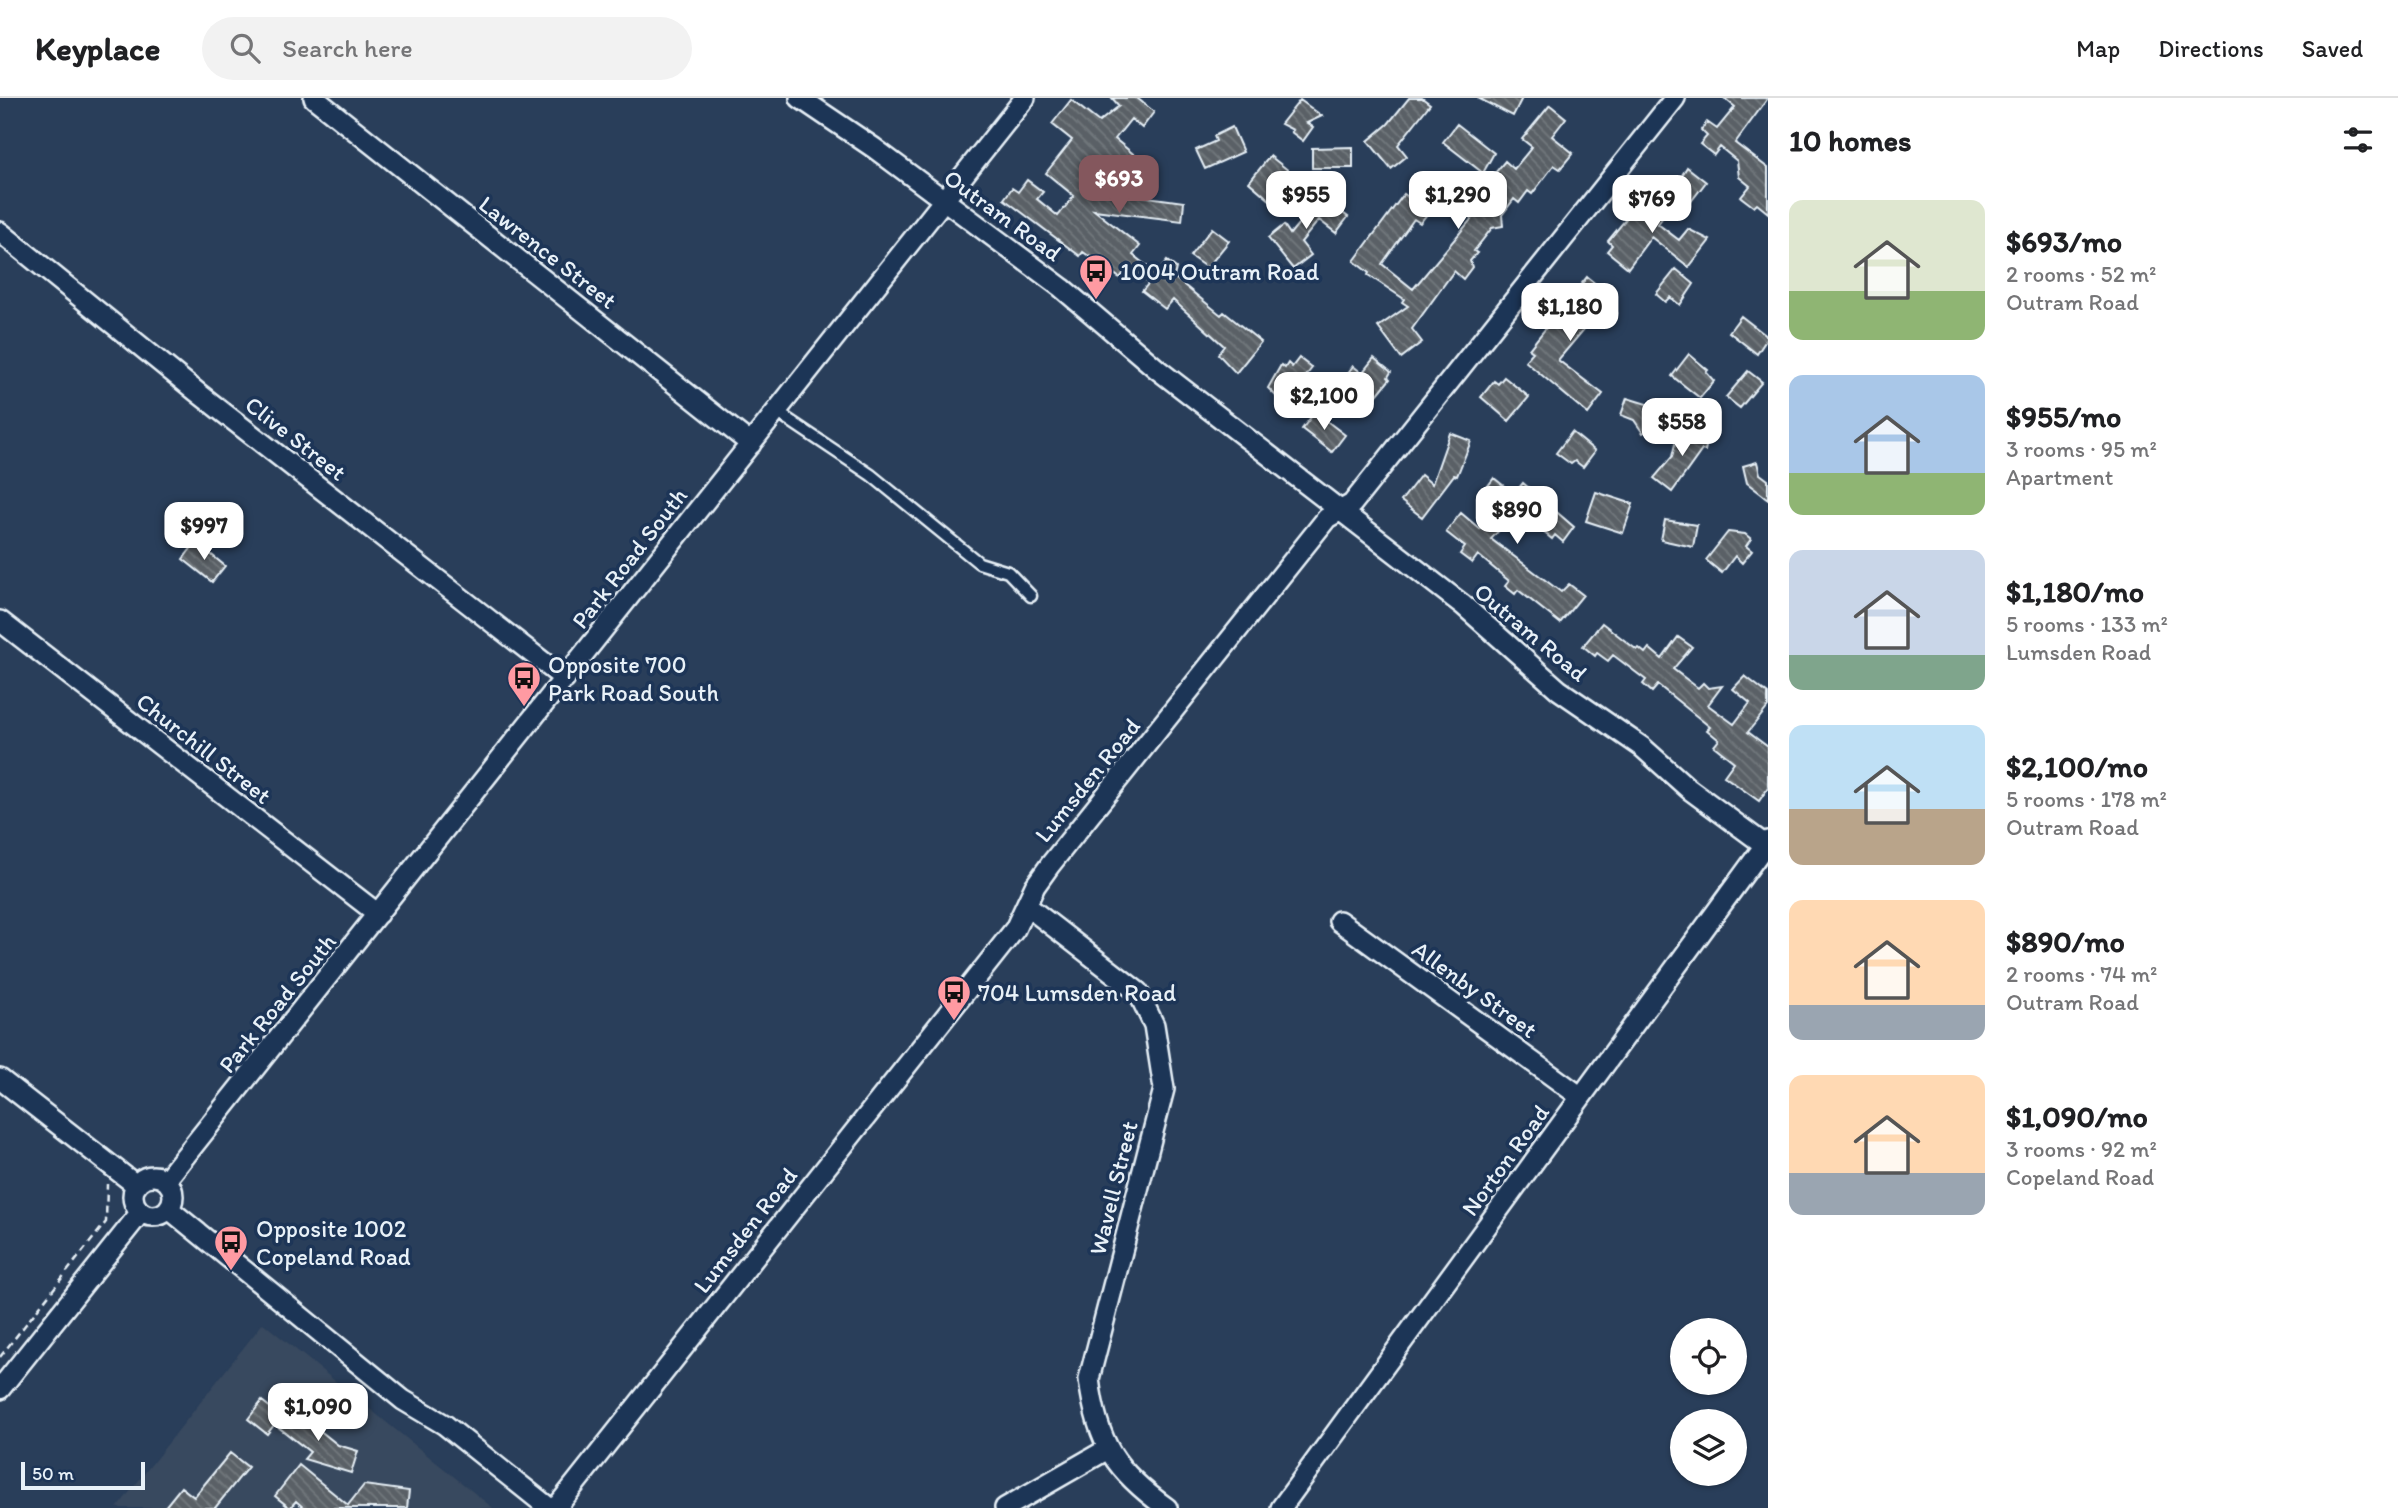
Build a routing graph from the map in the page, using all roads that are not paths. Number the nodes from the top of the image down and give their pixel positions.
1 (314, 98) edge
2 (800, 98) edge
3 (1025, 98) edge
4 (1675, 98) edge
5 (943, 202) junction
6 (0, 232) edge
7 (777, 412) junction
8 (751, 444) junction
9 (1340, 512) junction
10 (1031, 596) dead end
11 (0, 621) edge
12 (565, 679) junction
13 (1767, 843) edge
14 (1027, 906) junction
15 (378, 914) junction
16 (1339, 921) dead end
17 (0, 1079) edge
18 (1581, 1097) junction
19 (166, 1180) junction
20 (136, 1185) junction
21 (169, 1209) junction
22 (141, 1212) junction
23 (0, 1389) edge
24 (1106, 1450) junction
25 (549, 1508) edge
26 (556, 1508) edge
27 (1005, 1508) edge
28 (1167, 1508) edge
29 (1281, 1508) edge

1 - 8 street, Lawrence Street
2 - 5 street, Outram Road
3 - 5 street, Park Road South
4 - 9 street, Lumsden Road
5 - 7 street, Park Road South
5 - 9 street, Outram Road
6 - 12 street, Clive Street
7 - 8 street, Park Road South
7 - 10 lane
8 - 12 street, Park Road South
9 - 13 street, Outram Road
9 - 14 street, Lumsden Road
11 - 15 street, Churchill Street
12 - 15 street, Park Road South
13 - 18 street, Norton Road
14 - 24 street, Wavell Street
14 - 26 street, Lumsden Road
15 - 19 street, Park Road South
16 - 18 street, Allenby Street
17 - 20 street
18 - 29 street, Norton Road
19 - 20 street
19 - 21 street
20 - 22 street
21 - 22 street
21 - 25 street
22 - 23 street
24 - 27 street
24 - 28 street, Wavell Street

